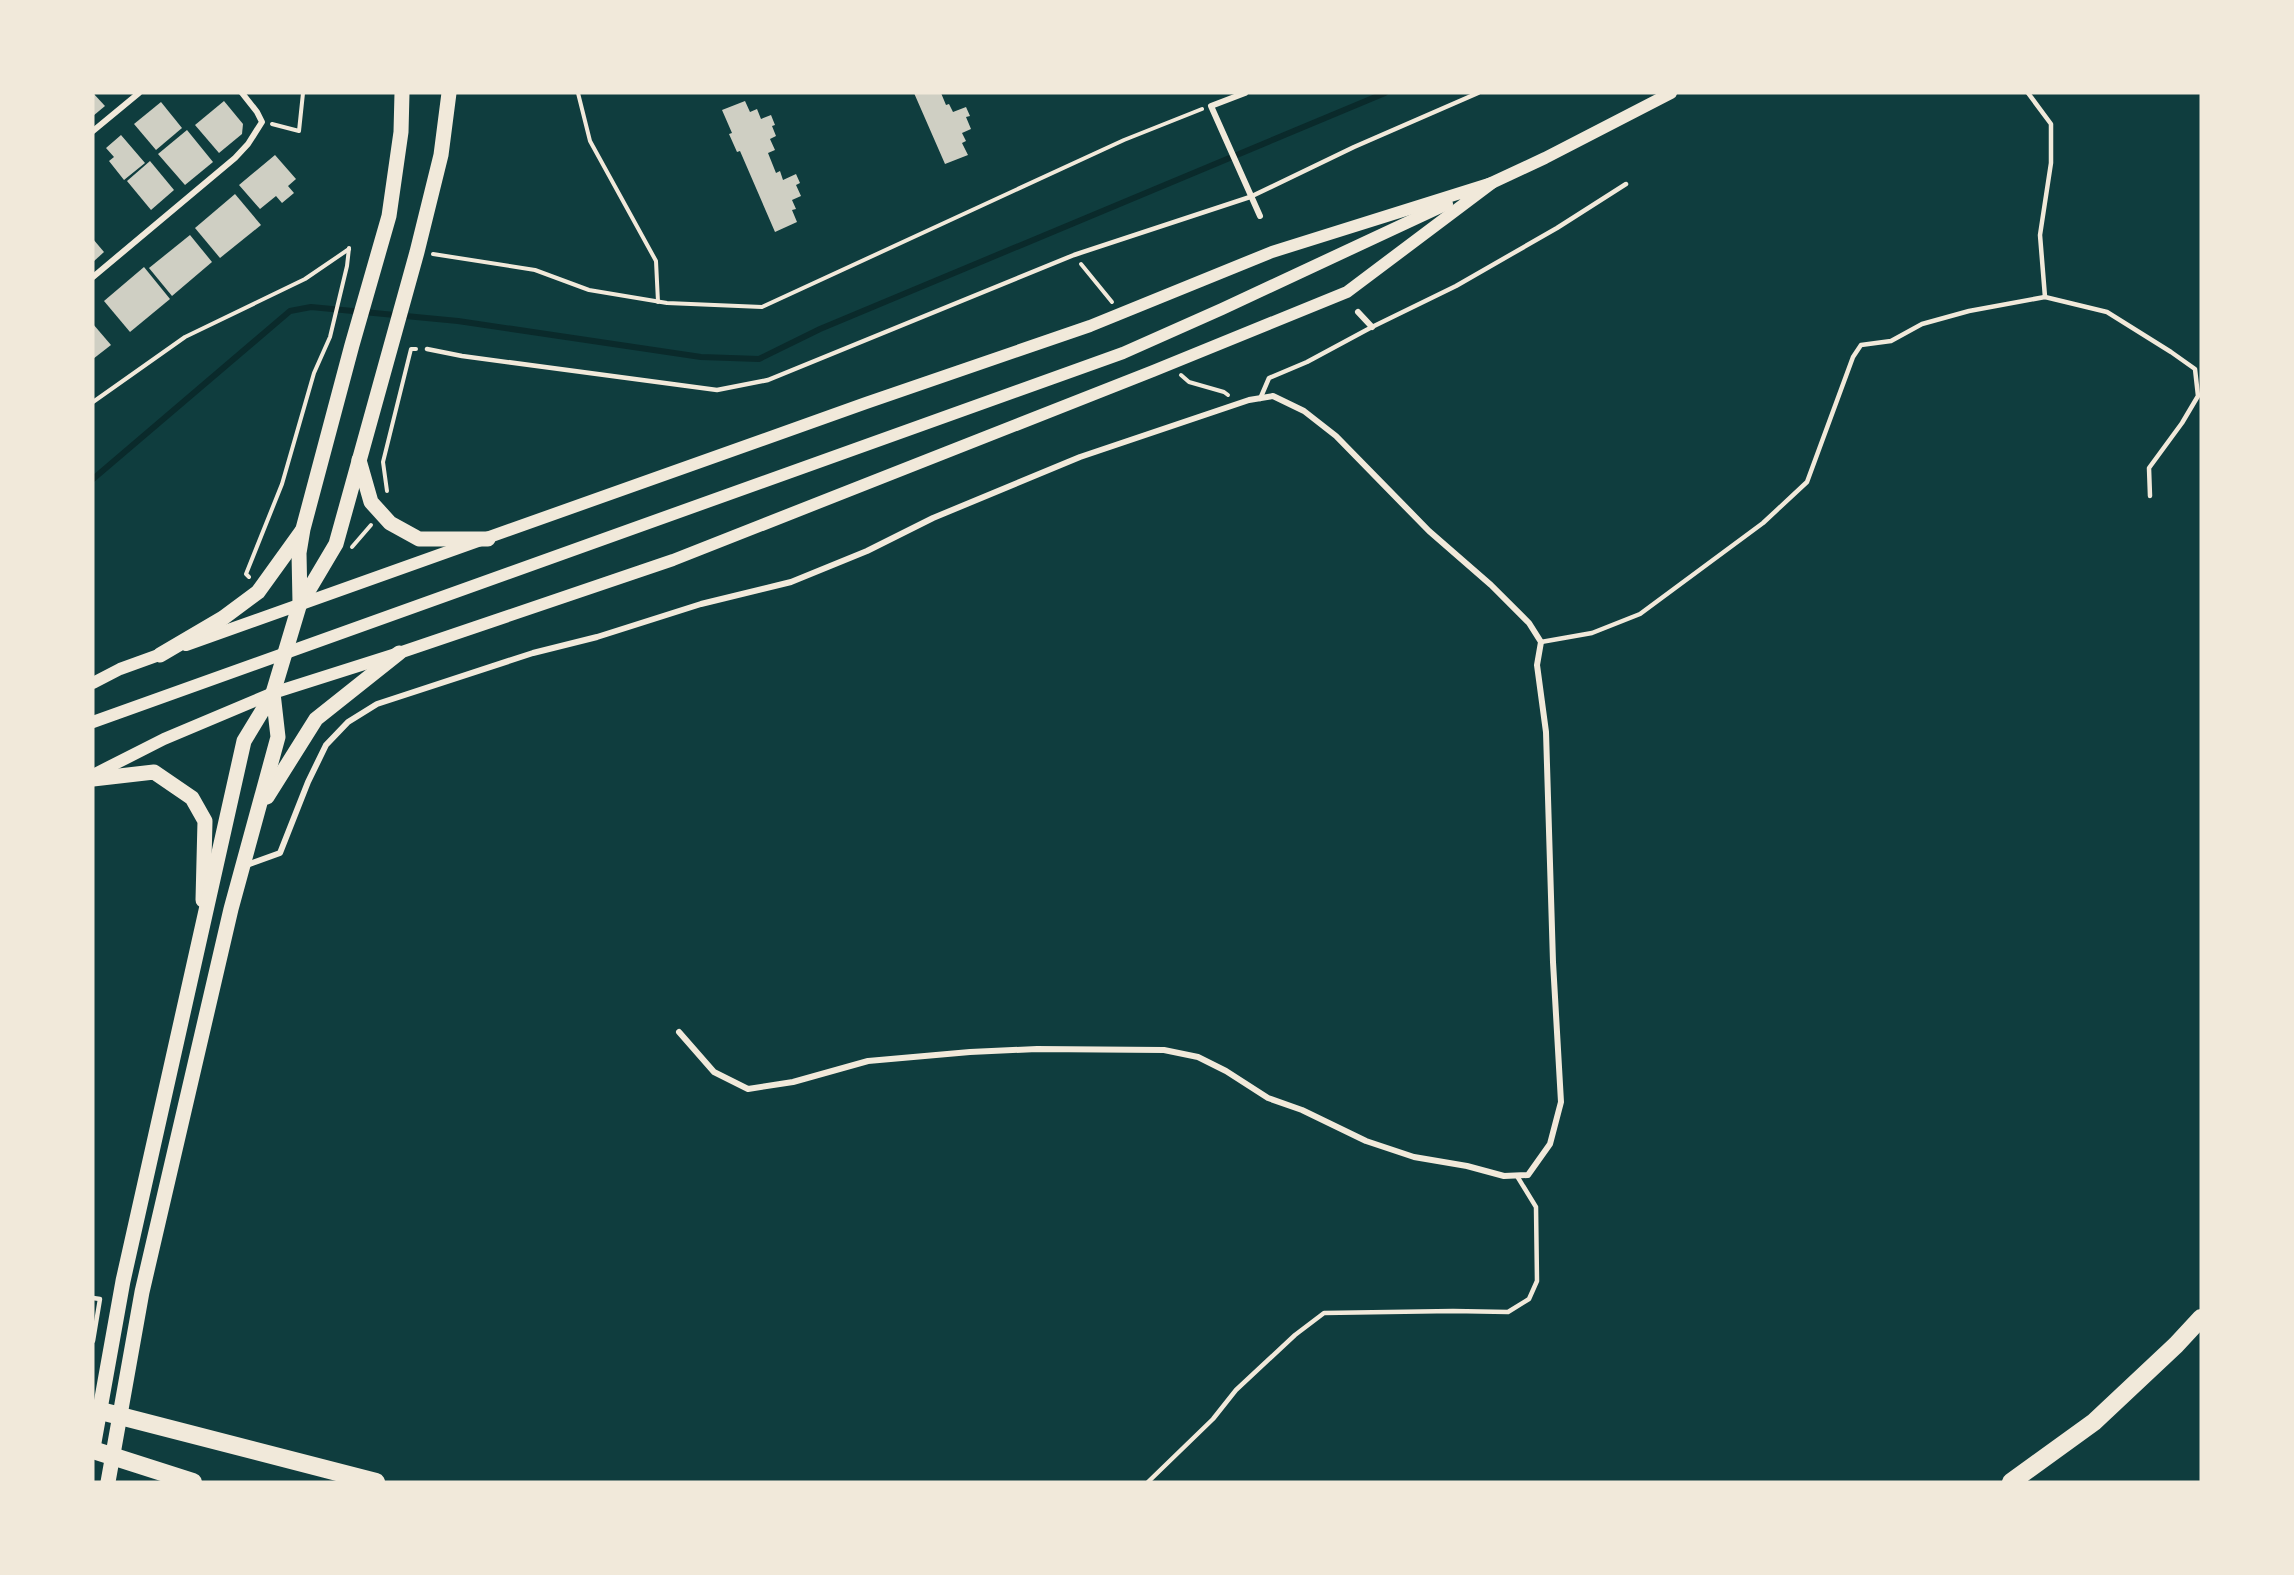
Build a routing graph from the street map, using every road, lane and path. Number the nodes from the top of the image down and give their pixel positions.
1 (139, 93) edge
2 (242, 93) edge
3 (303, 93) edge
4 (402, 93) edge
5 (449, 93) edge
6 (579, 93) edge
7 (1245, 93) edge
8 (1478, 93) edge
9 (1671, 93) edge
10 (2028, 93) edge
11 (1211, 106) junction
12 (262, 122) junction
13 (93, 131) edge
14 (1492, 183) junction
15 (1626, 184) dead end
16 (1250, 197) junction
17 (1260, 216) dead end
18 (417, 252) junction
19 (93, 277) edge
20 (2045, 297) junction
21 (658, 302) junction
22 (1358, 312) dead end
23 (1372, 327) junction
24 (330, 337) dead end
25 (427, 349) dead end
26 (2201, 365) edge
27 (2195, 369) junction
28 (1260, 399) junction
29 (93, 402) edge
30 (358, 459) junction
31 (2150, 496) dead end
32 (303, 529) junction
33 (488, 539) junction
34 (300, 603) junction
35 (1541, 642) junction
36 (399, 653) junction
37 (160, 655) junction
38 (93, 683) edge
39 (273, 693) junction
40 (95, 721) edge
41 (93, 777) edge
42 (259, 810) junction
43 (243, 866) junction
44 (200, 943) junction
45 (679, 1032) dead end
46 (1517, 1176) junction
47 (93, 1298) edge
48 (2201, 1317) edge
49 (93, 1341) edge
50 (93, 1409) edge
51 (93, 1449) edge
52 (108, 1482) edge
53 (193, 1482) edge
54 (376, 1482) edge
55 (1148, 1482) edge
56 (2011, 1482) edge

1 - 13 street
2 - 12 street
3 - 12 path
4 - 32 main road
5 - 18 main road
6 - 21 path
7 - 11 street
8 - 16 lane
9 - 14 main road
10 - 20 lane
11 - 16 street
11 - 21 path
12 - 19 street
14 - 33 main road
14 - 36 main road
14 - 40 main road
15 - 23 lane
16 - 17 street
16 - 25 lane
18 - 21 path
18 - 30 main road
20 - 27 lane
20 - 35 lane
22 - 23 street
23 - 28 lane
24 - 29 path
26 - 27 lane
27 - 31 lane
28 - 35 street
28 - 43 street
30 - 33 main road
30 - 34 main road
32 - 34 main road
32 - 37 main road
33 - 34 main road
34 - 37 main road
34 - 39 main road
35 - 46 street
36 - 39 main road
36 - 42 main road
37 - 38 main road
39 - 41 main road
39 - 42 main road
39 - 44 main road
41 - 44 main road
42 - 43 main road
43 - 52 main road
44 - 51 main road
45 - 46 street
46 - 55 lane
47 - 49 lane
48 - 56 highway
50 - 54 highway
51 - 53 highway

